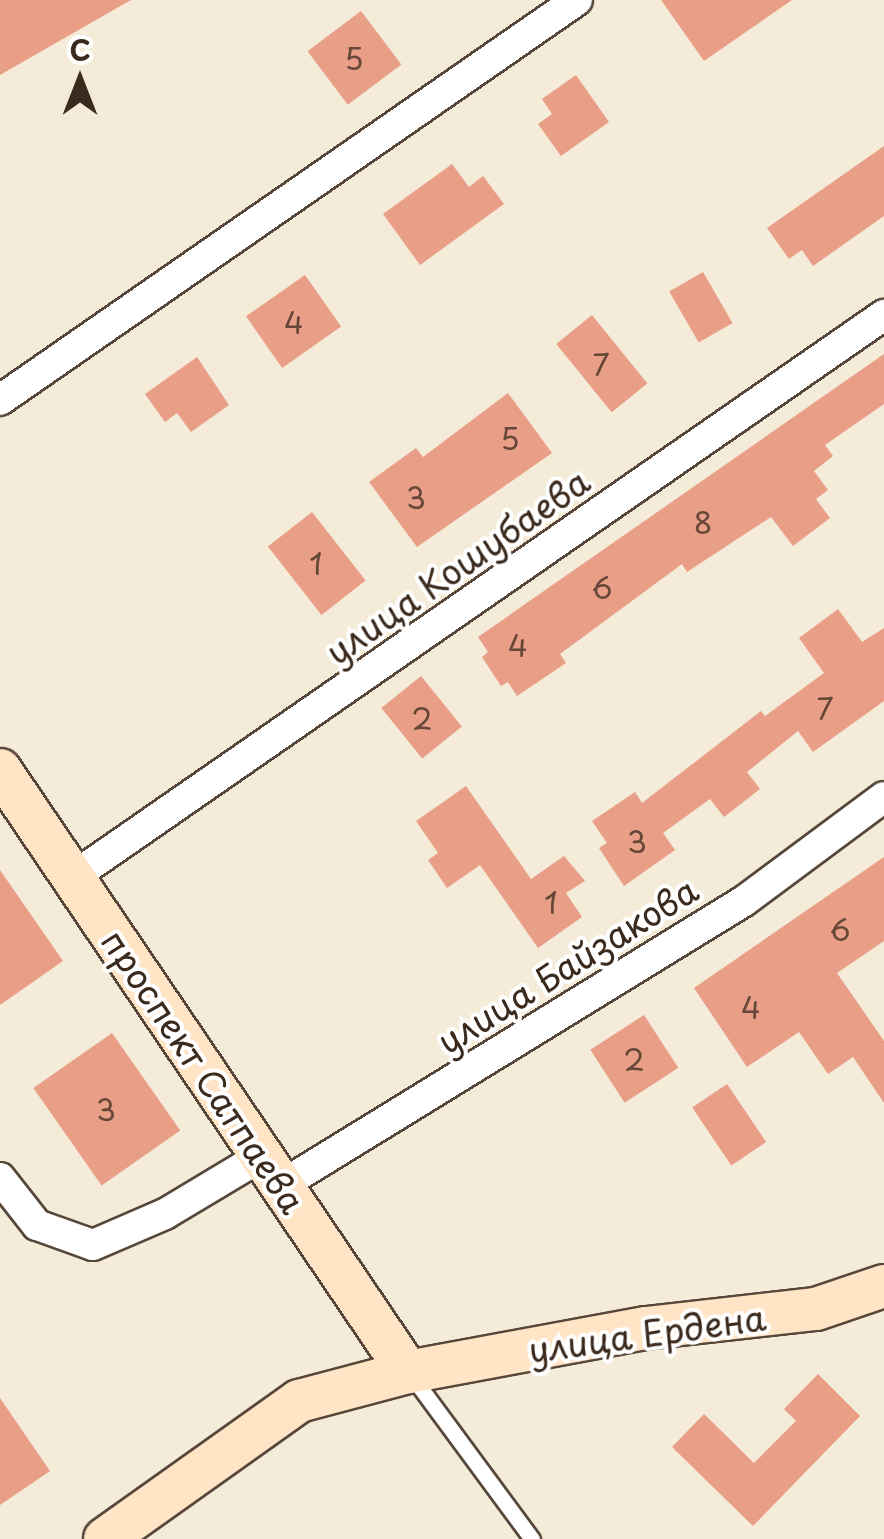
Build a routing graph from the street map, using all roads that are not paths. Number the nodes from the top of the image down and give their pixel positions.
1 (577, 0) edge
2 (884, 315) edge
3 (0, 400) edge
4 (0, 770) edge
5 (884, 797) edge
6 (73, 878) junction
7 (272, 1171) junction
8 (0, 1178) edge
9 (884, 1286) edge
10 (408, 1372) junction
11 (104, 1539) edge
12 (532, 1539) edge

1 - 3 street
2 - 6 street, улица Кошубаева
4 - 6 street, проспект Сатпаева
5 - 7 street, улица Байзакова
6 - 7 street, проспект Сатпаева
7 - 8 street, улица Байзакова
7 - 10 street, проспект Сатпаева
9 - 10 street, улица Ердена
10 - 11 street, улица Ердена
10 - 12 lane

